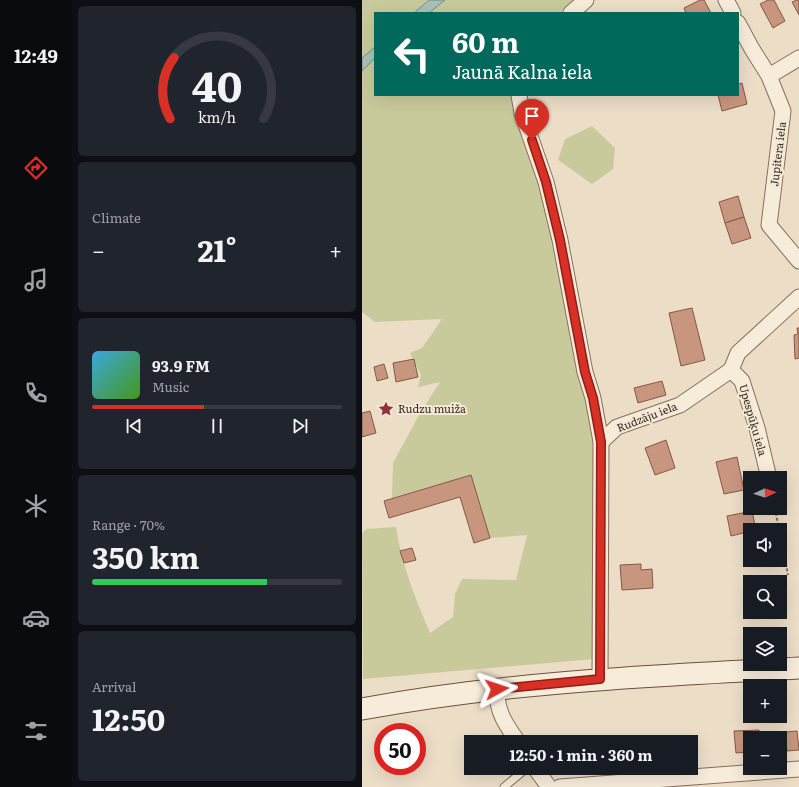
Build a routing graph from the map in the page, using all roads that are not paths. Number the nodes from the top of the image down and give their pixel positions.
1 (586, 0) edge
2 (726, 0) edge
3 (572, 12) edge
4 (732, 12) edge
5 (739, 25) edge
6 (799, 58) edge
7 (769, 76) junction
8 (519, 96) edge
9 (799, 261) edge
10 (799, 297) edge
11 (731, 370) junction
12 (601, 442) junction
13 (767, 471) edge
14 (799, 668) edge
15 (600, 679) junction
16 (497, 689) junction
17 (362, 709) edge
18 (513, 735) edge
19 (799, 770) edge
20 (519, 775) edge
21 (540, 775) edge
22 (504, 787) edge
23 (549, 787) edge
24 (560, 787) edge

1 - 3 street
2 - 4 street
5 - 7 street, Jupitera iela
6 - 7 street
7 - 9 street, Jupitera iela
8 - 12 street
10 - 11 street
11 - 12 street, Rudzāju iela
11 - 13 street, Upespūķu iela
12 - 15 street
14 - 15 main road
15 - 16 main road
16 - 17 main road
16 - 18 street
19 - 24 street
20 - 22 lane
21 - 23 street

